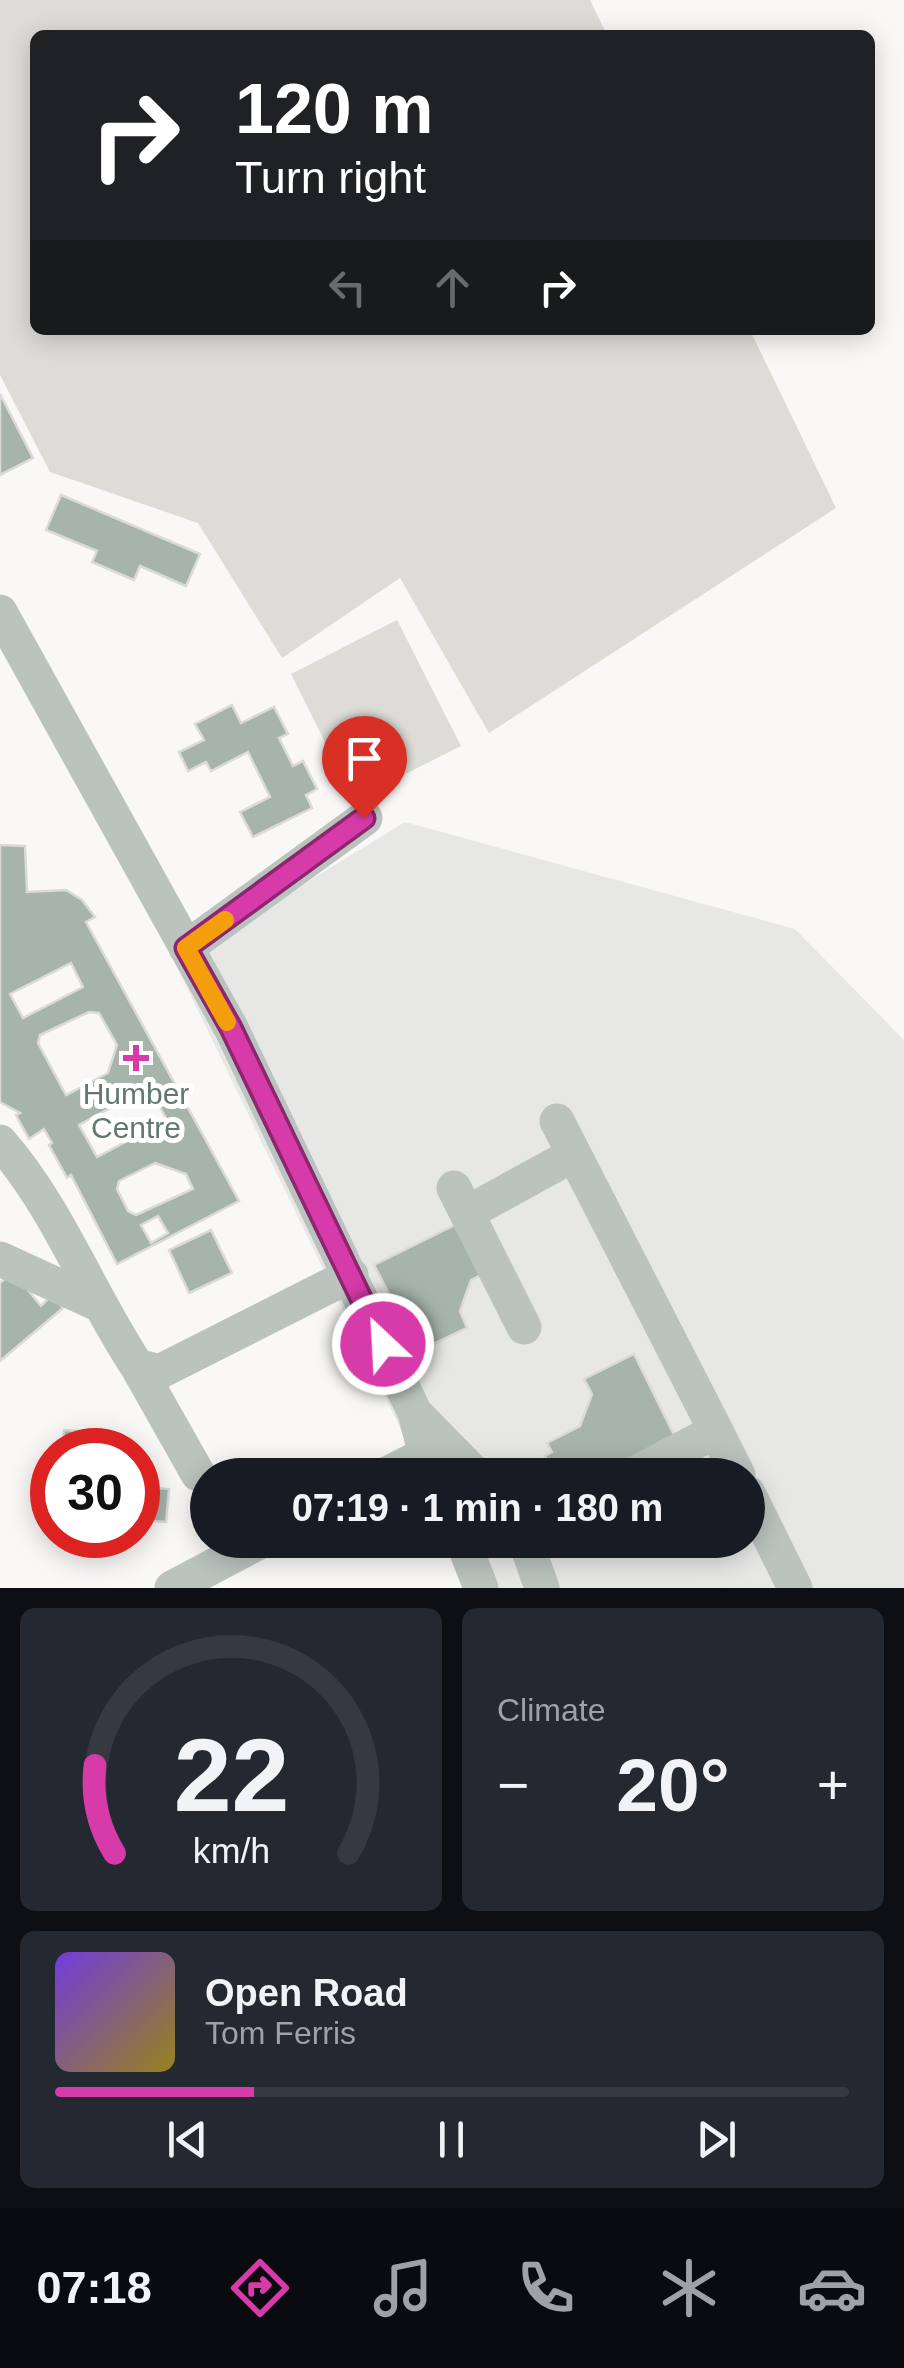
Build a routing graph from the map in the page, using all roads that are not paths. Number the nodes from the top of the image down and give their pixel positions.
1 (0, 612) edge
2 (364, 818) dead end
3 (186, 948) junction
4 (557, 1121) dead end
5 (0, 1142) edge
6 (573, 1156) junction
7 (0, 1179) edge
8 (35, 1186) junction
9 (0, 1259) edge
10 (351, 1275) junction
11 (98, 1304) junction
12 (524, 1327) dead end
13 (138, 1366) junction
14 (415, 1413) junction
15 (716, 1431) junction
16 (426, 1458) edge
17 (459, 1458) edge
18 (664, 1458) edge
19 (730, 1458) edge
20 (190, 1460) edge
21 (765, 1527) edge
22 (229, 1558) edge
23 (472, 1558) edge
24 (531, 1558) edge
25 (172, 1588) edge
26 (482, 1588) edge
27 (542, 1588) edge
28 (795, 1588) edge

1 - 3 street
2 - 3 street
3 - 10 street
4 - 6 street
5 - 8 street
6 - 12 street
6 - 15 street
7 - 8 street
8 - 11 street
9 - 11 street
10 - 13 street
10 - 14 street
11 - 13 street
13 - 20 street
14 - 16 street
14 - 17 street
15 - 18 street
15 - 19 street
21 - 28 street
22 - 25 street
23 - 26 street
24 - 27 street

